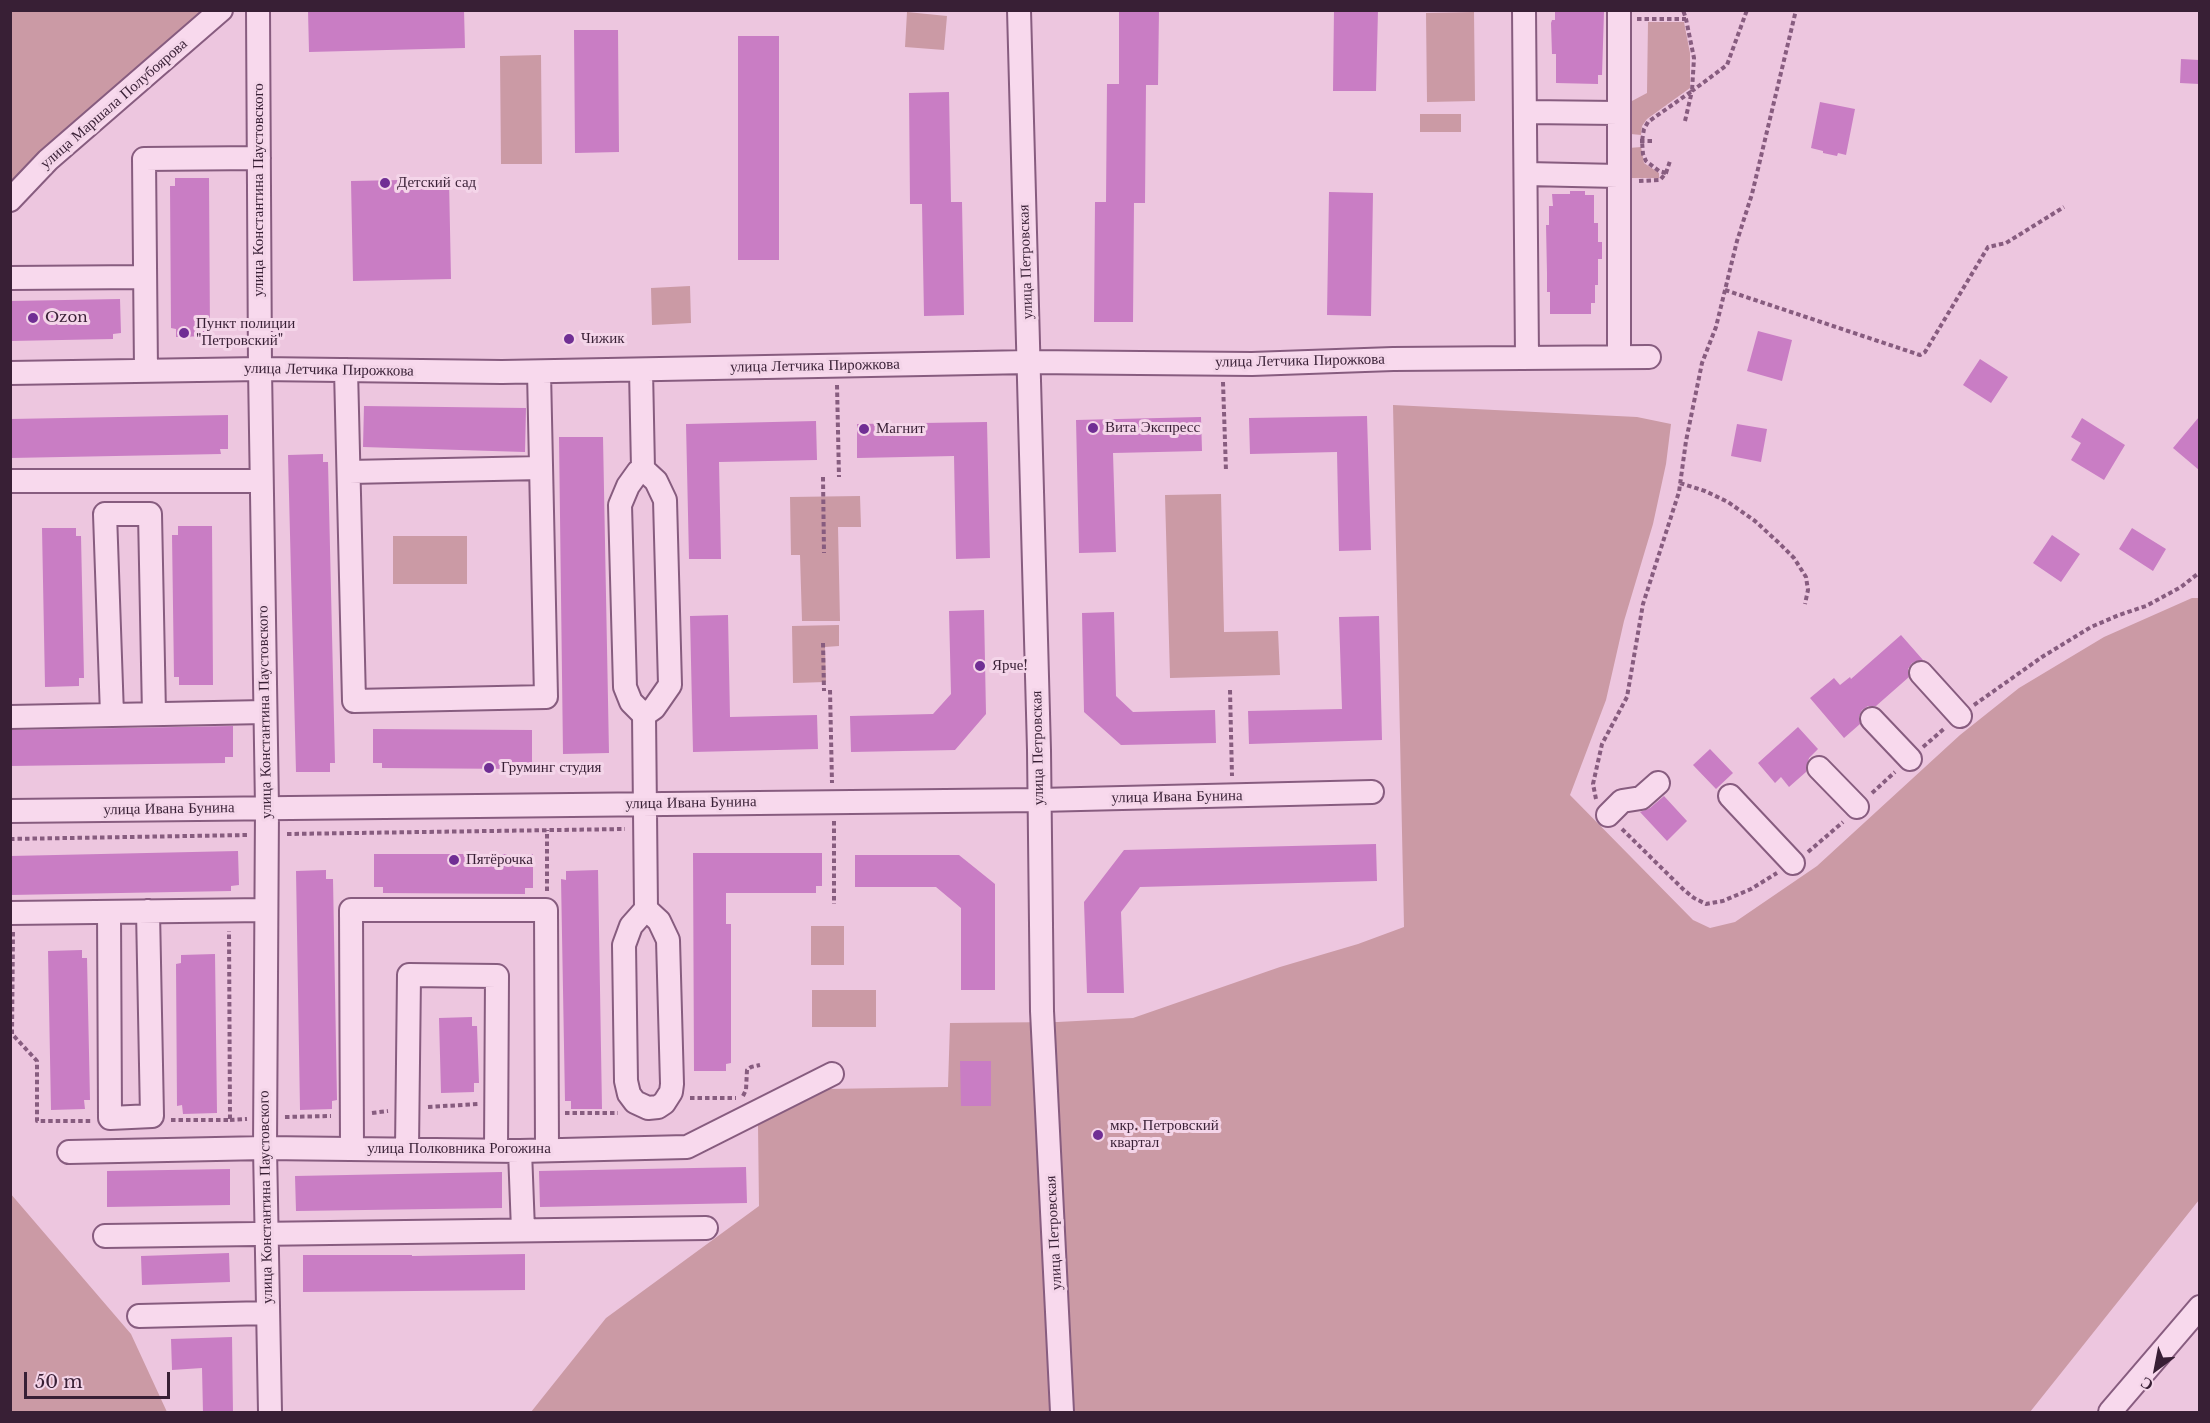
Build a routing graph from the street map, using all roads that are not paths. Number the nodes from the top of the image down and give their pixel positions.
1 (221, 10) edge
2 (258, 10) edge
3 (1019, 10) edge
4 (1524, 10) edge
5 (1619, 15) edge
6 (1526, 112) junction
7 (1618, 113) junction
8 (259, 158) junction
9 (1527, 174) junction
10 (1618, 179) junction
11 (10, 200) edge
12 (145, 277) junction
13 (10, 278) edge
14 (1527, 357) junction
15 (1619, 357) junction
16 (1649, 357) dead end
17 (1029, 362) junction
18 (260, 369) junction
19 (346, 370) junction
20 (641, 370) junction
21 (146, 371) junction
22 (539, 372) junction
23 (10, 374) edge
24 (541, 468) junction
25 (643, 469) junction
26 (349, 472) junction
27 (10, 481) edge
28 (261, 481) junction
29 (1921, 673) dead end
30 (266, 712) junction
31 (154, 714) junction
32 (112, 715) junction
33 (644, 716) junction
34 (1960, 716) road end
35 (10, 717) edge
36 (1872, 719) dead end
37 (1910, 759) road end
38 (1819, 768) dead end
39 (1658, 783) dead end
40 (1372, 792) dead end
41 (1730, 796) dead end
42 (1039, 800) junction
43 (646, 804) junction
44 (267, 807) junction
45 (1857, 807) road end
46 (10, 811) edge
47 (1608, 815) road end
48 (1793, 863) road end
49 (646, 909) junction
50 (266, 910) junction
51 (148, 911) junction
52 (109, 912) junction
53 (10, 913) edge
54 (832, 1074) dead end
55 (265, 1148) junction
56 (352, 1149) junction
57 (407, 1149) junction
58 (496, 1150) junction
59 (520, 1150) junction
60 (547, 1150) junction
61 (69, 1152) dead end
62 (706, 1228) dead end
63 (523, 1230) junction
64 (267, 1234) junction
65 (105, 1236) dead end
66 (2199, 1307) edge
67 (268, 1313) junction
68 (139, 1316) dead end
69 (270, 1413) edge
70 (1062, 1413) edge
71 (2110, 1413) edge

1 - 11 street, улица Маршала Полубоярова
2 - 8 street, улица Константина Паустовского
3 - 17 street, улица Петровская
4 - 6 street
5 - 7 street
6 - 7 street
6 - 9 street
7 - 10 street
8 - 12 street
8 - 18 street, улица Константина Паустовского
9 - 10 street
9 - 14 street
10 - 15 street
12 - 13 street
12 - 21 street
14 - 15 street, улица Летчика Пирожкова
14 - 17 street, улица Летчика Пирожкова
15 - 16 street, улица Летчика Пирожкова
17 - 20 street, улица Летчика Пирожкова
17 - 42 street, улица Петровская
18 - 19 street, улица Летчика Пирожкова
18 - 21 street, улица Летчика Пирожкова
18 - 28 street, улица Константина Паустовского
19 - 22 street, улица Летчика Пирожкова
19 - 26 street
20 - 22 street, улица Летчика Пирожкова
20 - 25 street
21 - 23 street, улица Летчика Пирожкова
22 - 24 street
24 - 26 street
24 - 26 street
25 - 33 street
25 - 33 street
27 - 28 street
28 - 30 street, улица Константина Паустовского
29 - 34 street
30 - 31 street
30 - 44 street, улица Константина Паустовского
31 - 32 street
31 - 32 street
32 - 35 street
33 - 43 street
36 - 37 street
38 - 45 street
39 - 47 street
40 - 42 street, улица Ивана Бунина
41 - 48 street
42 - 43 street, улица Ивана Бунина
42 - 70 street, улица Петровская
43 - 44 street, улица Ивана Бунина
43 - 49 street
44 - 46 street, улица Ивана Бунина
44 - 50 street, улица Константина Паустовского
49 - 49 street
50 - 51 street
50 - 55 street, улица Константина Паустовского
51 - 52 street
51 - 52 street
52 - 53 street
54 - 60 street, улица Полковника Рогожина
55 - 56 street, улица Полковника Рогожина
55 - 61 street, улица Полковника Рогожина
55 - 64 street, улица Константина Паустовского
56 - 57 street, улица Полковника Рогожина
56 - 60 street
57 - 58 street, улица Полковника Рогожина
57 - 58 street
58 - 59 street, улица Полковника Рогожина
59 - 60 street, улица Полковника Рогожина
59 - 63 street
62 - 63 street
63 - 64 street
64 - 65 street
64 - 67 street, улица Константина Паустовского
66 - 71 street
67 - 68 street
67 - 69 street, улица Константина Паустовского

